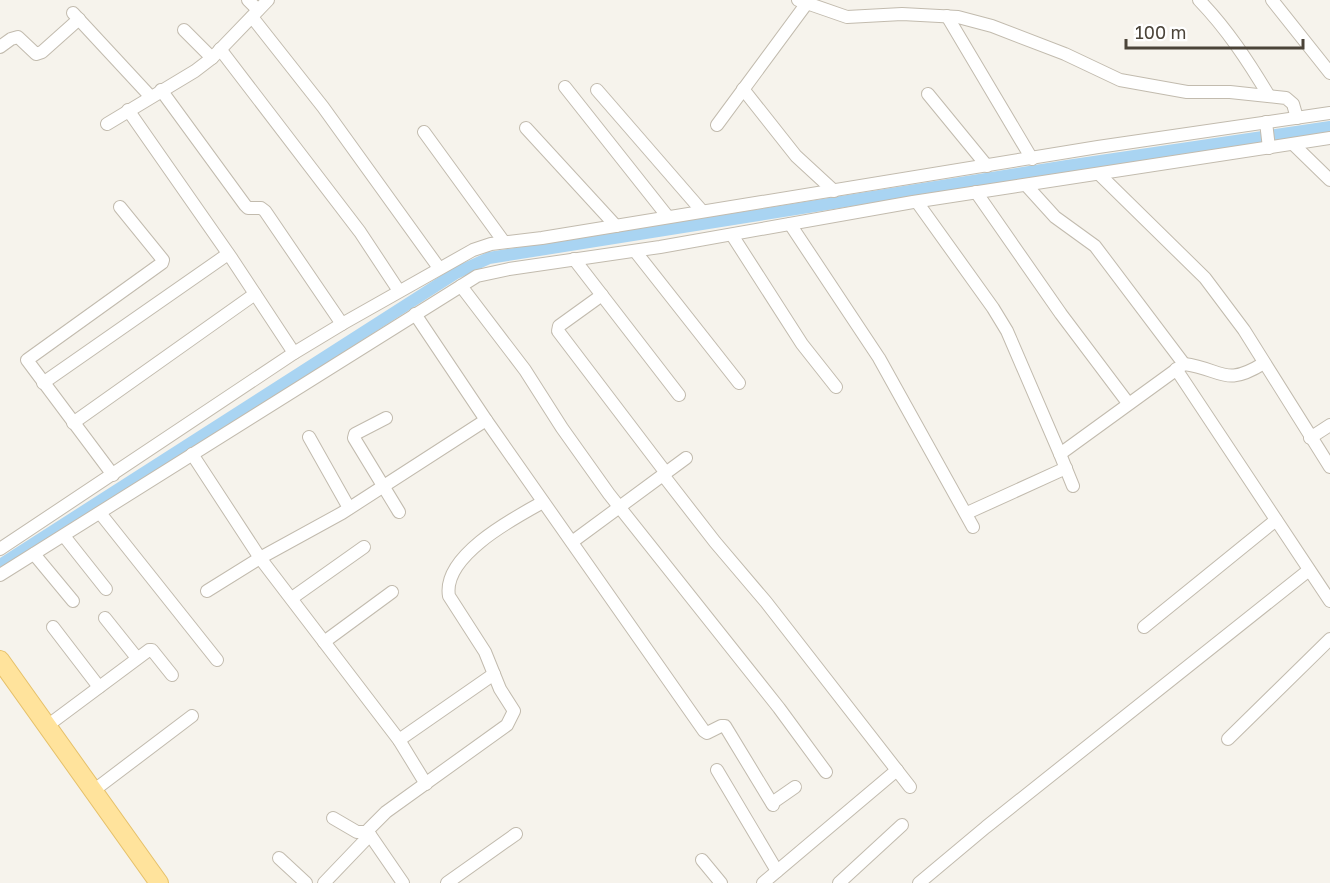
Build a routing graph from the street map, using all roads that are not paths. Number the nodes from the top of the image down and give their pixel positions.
1 (248, 0) edge
2 (268, 0) edge
3 (1199, 0) edge
4 (1272, 0) edge
5 (803, 2) edge
6 (255, 14) junction
7 (947, 16) junction
8 (184, 30) dead end
9 (0, 47) edge
10 (216, 54) junction
11 (1330, 73) edge
12 (565, 87) dead end
13 (743, 89) junction
14 (597, 90) dead end
15 (156, 93) junction
16 (928, 94) dead end
17 (1269, 96) junction
18 (128, 110) junction
19 (1330, 113) edge
20 (1297, 118) junction
21 (107, 124) dead end
22 (717, 125) dead end
23 (526, 128) dead end
24 (424, 132) dead end
25 (1268, 136) junction
26 (1330, 138) edge
27 (1293, 144) junction
28 (1032, 159) junction
29 (987, 166) junction
30 (1099, 174) junction
31 (1330, 180) edge
32 (1026, 185) junction
33 (834, 191) junction
34 (976, 192) junction
35 (917, 202) junction
36 (120, 207) dead end
37 (702, 211) junction
38 (668, 217) junction
39 (789, 224) junction
40 (616, 225) junction
41 (732, 234) junction
42 (504, 242) junction
43 (635, 251) junction
44 (228, 254) junction
45 (574, 259) junction
46 (439, 268) junction
47 (461, 286) junction
48 (399, 291) junction
49 (255, 294) junction
50 (602, 295) junction
51 (415, 314) junction
52 (342, 324) junction
53 (294, 353) junction
54 (1264, 363) junction
55 (1180, 366) junction
56 (43, 382) junction
57 (740, 383) dead end
58 (836, 387) dead end
59 (679, 395) dead end
60 (1128, 403) junction
61 (386, 418) dead end
62 (486, 420) junction
63 (73, 423) junction
64 (1330, 425) edge
65 (309, 437) dead end
66 (1310, 438) junction
67 (1060, 453) junction
68 (192, 454) junction
69 (686, 458) dead end
70 (1330, 467) edge
71 (1066, 468) junction
72 (664, 474) junction
73 (113, 475) junction
74 (383, 486) junction
75 (1072, 486) dead end
76 (543, 502) junction
77 (619, 507) junction
78 (349, 508) junction
79 (399, 512) dead end
80 (100, 513) junction
81 (967, 513) junction
82 (1276, 520) junction
83 (974, 527) dead end
84 (64, 536) junction
85 (572, 542) junction
86 (364, 547) dead end
87 (0, 549) edge
88 (34, 554) junction
89 (260, 558) junction
90 (1309, 570) junction
91 (0, 575) edge
92 (106, 589) dead end
93 (207, 591) dead end
94 (392, 592) dead end
95 (292, 598) junction
96 (1330, 600) edge
97 (73, 601) dead end
98 (105, 618) dead end
99 (53, 627) dead end
100 (1144, 627) dead end
101 (1330, 639) edge
102 (324, 642) junction
103 (137, 658) junction
104 (0, 660) edge
105 (217, 660) dead end
106 (494, 674) junction
107 (172, 675) dead end
108 (0, 679) edge
109 (99, 687) junction
110 (192, 716) dead end
111 (47, 726) junction
112 (1228, 739) dead end
113 (399, 740) junction
114 (717, 770) dead end
115 (897, 770) junction
116 (826, 772) dead end
117 (426, 784) junction
118 (795, 787) dead end
119 (909, 787) dead end
120 (93, 791) junction
121 (333, 818) dead end
122 (902, 825) dead end
123 (369, 834) junction
124 (516, 834) dead end
125 (279, 858) dead end
126 (702, 860) dead end
127 (777, 871) junction
128 (146, 883) edge
129 (159, 883) edge
130 (306, 883) edge
131 (324, 883) edge
132 (403, 883) edge
133 (447, 883) edge
134 (721, 883) edge
135 (763, 883) edge
136 (839, 883) edge
137 (919, 883) edge

1 - 6 street
2 - 6 street
3 - 17 street
4 - 11 street
5 - 7 street
5 - 13 street
6 - 10 street
6 - 46 street
7 - 17 street
7 - 28 street
8 - 10 street
9 - 15 street
10 - 15 street
10 - 48 street
12 - 38 street
13 - 22 street
13 - 33 street
14 - 37 street
15 - 18 street
15 - 52 street
16 - 29 street
17 - 20 street
18 - 21 street
18 - 44 street
19 - 20 street
20 - 25 street
23 - 40 street
24 - 42 street
25 - 27 street
25 - 28 street
25 - 30 street
26 - 27 street
27 - 31 street
28 - 29 street
29 - 33 street
30 - 32 street
30 - 54 street
32 - 34 street
32 - 55 street
33 - 37 street
34 - 35 street
34 - 60 street
35 - 39 street
35 - 67 street
36 - 56 street
37 - 38 street
38 - 40 street
39 - 41 street
39 - 81 street
40 - 42 street
41 - 43 street
41 - 58 street
42 - 46 street
43 - 45 street
43 - 57 street
44 - 49 street
44 - 56 street
45 - 47 street
45 - 50 street
46 - 48 street
47 - 51 street
47 - 77 street
48 - 52 street
49 - 53 street
49 - 63 street
50 - 59 street
50 - 72 street
51 - 62 street
51 - 68 street
52 - 53 street
53 - 73 street
54 - 55 street
54 - 66 street
55 - 60 street
55 - 82 street
56 - 63 street
60 - 67 street
61 - 74 street
62 - 74 street
62 - 76 street
63 - 73 street
64 - 66 street
65 - 78 street
66 - 70 street
67 - 71 street
68 - 80 street
68 - 89 street
69 - 72 street
71 - 75 street
71 - 81 street
72 - 77 street
72 - 115 street
73 - 87 street
74 - 78 street
74 - 79 street
76 - 85 street
76 - 106 street
77 - 85 street
77 - 116 street
78 - 89 street
80 - 84 street
80 - 105 street
81 - 83 street
82 - 90 street
82 - 100 street
84 - 88 street
84 - 92 street
85 - 118 street
86 - 95 street
88 - 91 street
88 - 97 street
89 - 93 street
89 - 95 street
90 - 96 street
90 - 137 street
94 - 102 street
95 - 102 street
98 - 103 street
99 - 109 street
101 - 112 street
102 - 113 street
103 - 107 street
103 - 109 street
104 - 111 main road
106 - 113 street
106 - 117 street
108 - 128 main road
109 - 111 street
110 - 120 street
111 - 120 main road
113 - 117 street
114 - 127 street
115 - 119 street
115 - 127 street
117 - 123 street
120 - 129 main road
121 - 123 street
122 - 136 street
123 - 131 street
123 - 132 street
124 - 133 street
125 - 130 street
126 - 134 street
127 - 135 street

